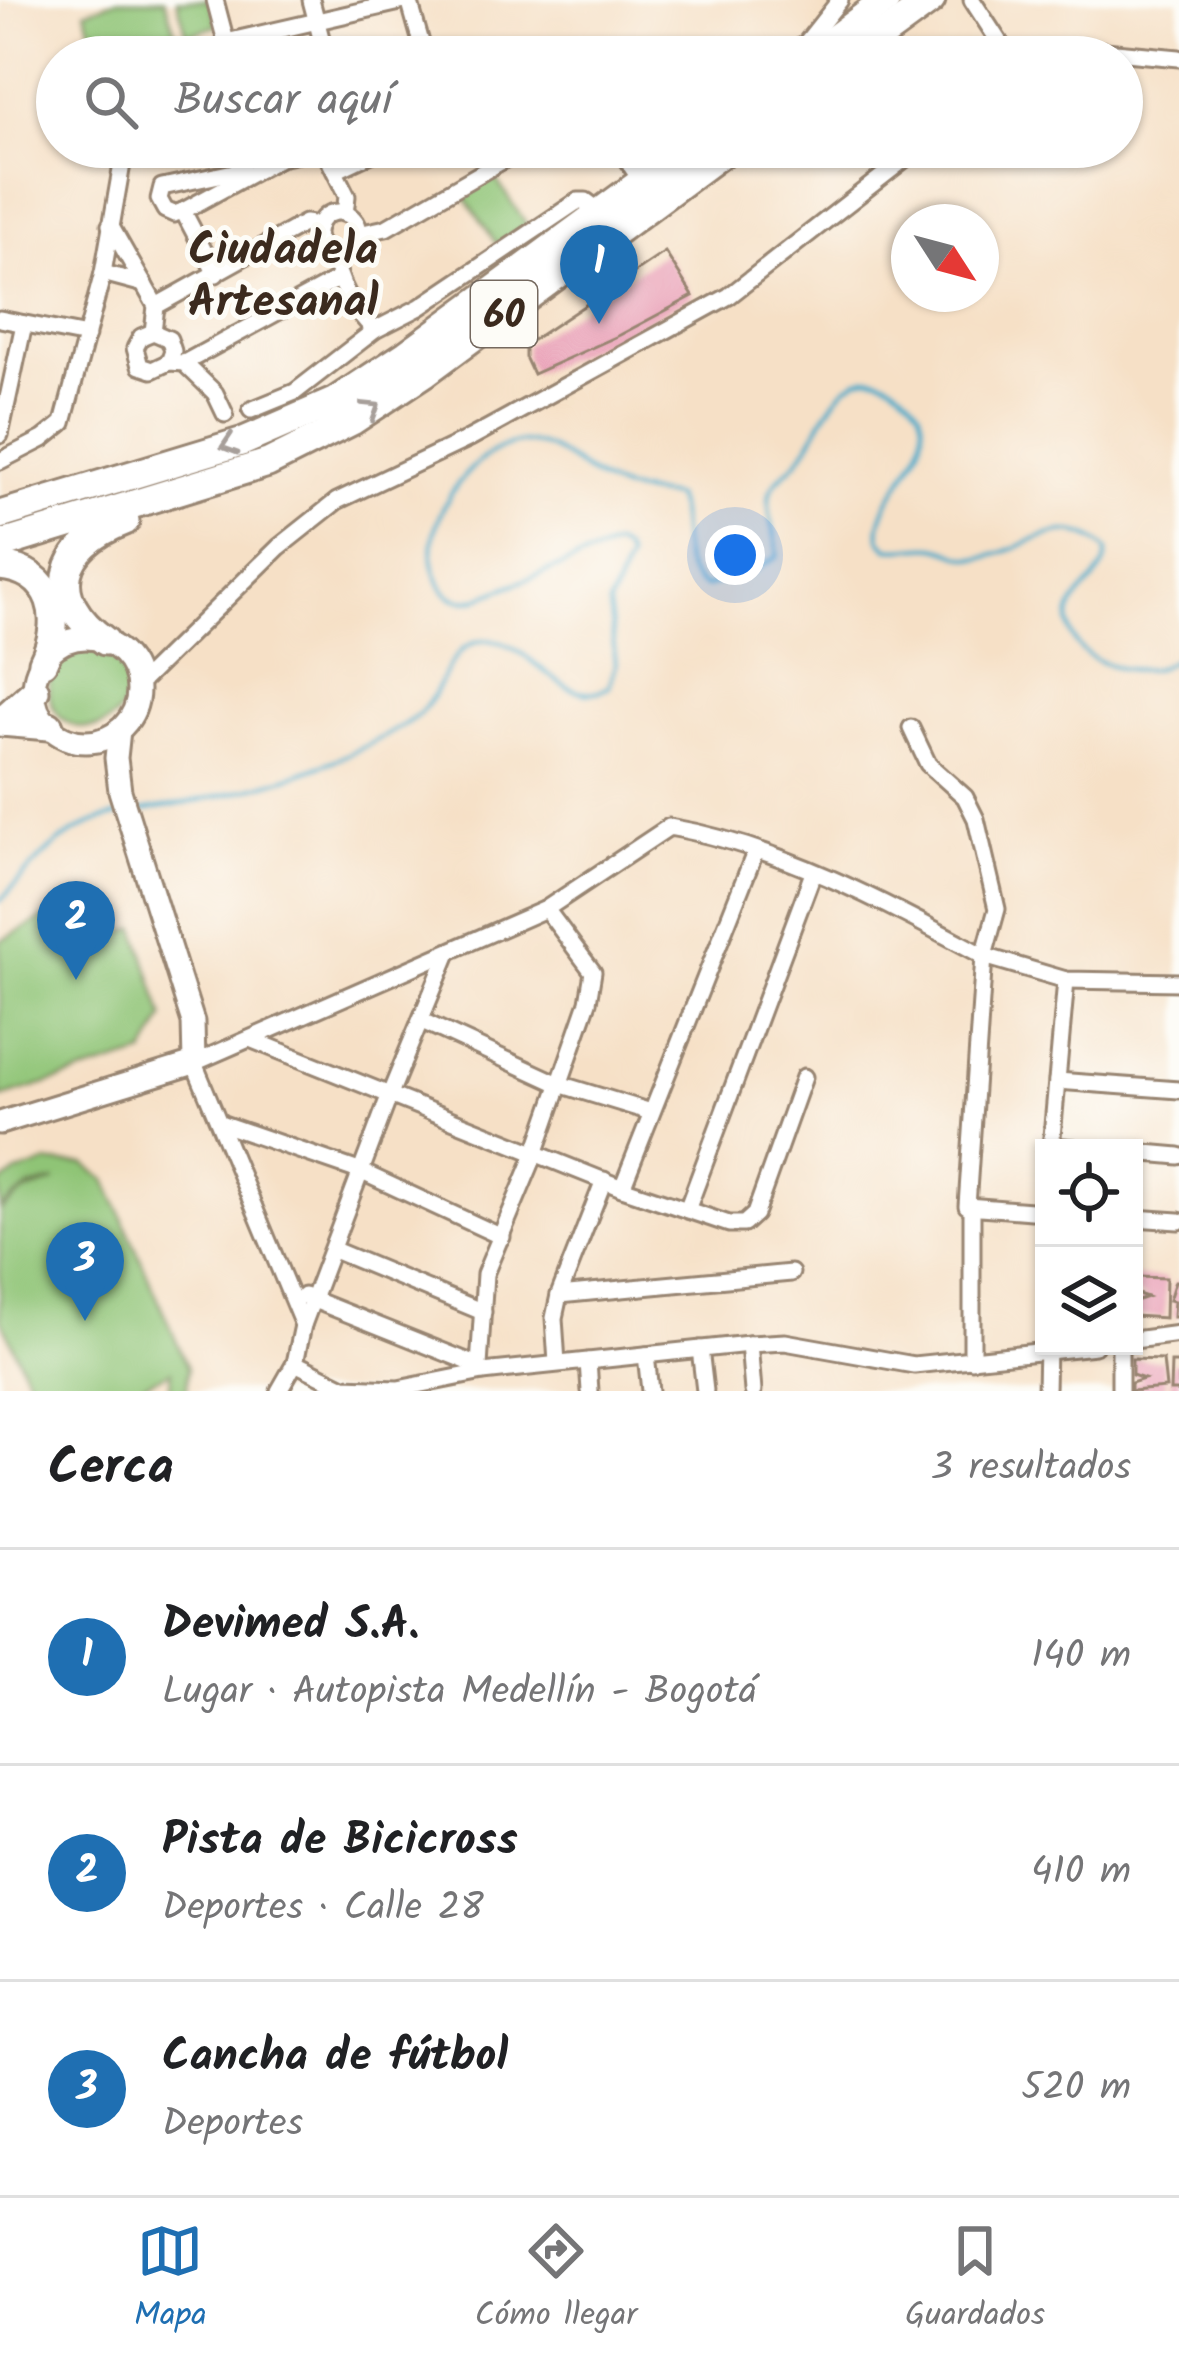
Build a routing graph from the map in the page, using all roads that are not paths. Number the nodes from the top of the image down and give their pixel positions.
1 (214, 0) edge
2 (311, 0) edge
3 (409, 0) edge
4 (840, 0) edge
5 (886, 0) edge
6 (931, 0) edge
7 (972, 0) edge
8 (316, 22) junction
9 (224, 36) edge
10 (270, 36) edge
11 (320, 36) edge
12 (414, 36) edge
13 (812, 36) edge
14 (838, 36) edge
15 (882, 36) edge
16 (995, 36) edge
17 (1143, 55) edge
18 (1179, 58) edge
19 (121, 168) edge
20 (259, 168) joint
21 (334, 168) edge
22 (341, 168) edge
23 (490, 168) edge
24 (632, 168) edge
25 (660, 168) edge
26 (701, 168) edge
27 (893, 168) edge
28 (335, 171) junction
29 (177, 182) junction
30 (642, 182) junction
31 (188, 208) junction
32 (602, 212) junction
33 (345, 214) junction
34 (110, 225) junction
35 (319, 225) junction
36 (358, 234) junction
37 (334, 253) junction
38 (103, 273) junction
39 (216, 274) junction
40 (338, 280) junction
41 (145, 284) junction
42 (156, 306) junction
43 (0, 319) edge
44 (24, 324) junction
45 (375, 330) junction
46 (153, 332) junction
47 (87, 335) junction
48 (177, 363) junction
49 (251, 410) dead end
50 (225, 414) dead end
51 (0, 434) edge
52 (0, 461) edge
53 (214, 480) junction
54 (0, 514) edge
55 (0, 545) edge
56 (0, 566) edge
57 (105, 641) junction
58 (43, 662) junction
59 (138, 685) junction
60 (34, 691) junction
61 (0, 722) edge
62 (49, 727) junction
63 (911, 728) dead end
64 (119, 730) junction
65 (86, 742) junction
66 (122, 797) junction
67 (756, 850) junction
68 (813, 873) junction
69 (546, 909) junction
70 (448, 953) junction
71 (984, 956) junction
72 (1066, 980) junction
73 (1179, 982) edge
74 (422, 1021) junction
75 (250, 1039) junction
76 (194, 1063) junction
77 (804, 1076) dead end
78 (1057, 1081) junction
79 (560, 1084) junction
80 (1179, 1090) edge
81 (390, 1094) junction
82 (651, 1112) junction
83 (0, 1123) edge
84 (223, 1124) junction
85 (1052, 1139) edge
86 (535, 1154) junction
87 (1143, 1154) edge
88 (1179, 1156) edge
89 (362, 1172) junction
90 (604, 1180) junction
91 (622, 1188) junction
92 (972, 1206) junction
93 (687, 1210) junction
94 (1035, 1211) edge
95 (1143, 1219) edge
96 (1179, 1221) edge
97 (502, 1237) junction
98 (334, 1250) junction
99 (791, 1273) dead end
100 (284, 1281) junction
101 (559, 1294) junction
102 (314, 1298) junction
103 (483, 1312) junction
104 (303, 1325) junction
105 (1179, 1334) edge
106 (1143, 1339) edge
107 (749, 1344) junction
108 (700, 1349) junction
109 (1035, 1352) edge
110 (646, 1355) junction
111 (1047, 1355) edge
112 (1120, 1355) edge
113 (972, 1360) junction
114 (588, 1361) junction
115 (295, 1363) junction
116 (557, 1363) junction
117 (481, 1369) junction
118 (279, 1391) edge
119 (590, 1391) edge
120 (650, 1391) edge
121 (704, 1391) edge
122 (753, 1391) edge
123 (1046, 1391) edge
124 (1120, 1391) edge

1 - 9 street
2 - 8 street
3 - 8 street
3 - 12 street
4 - 13 street
5 - 14 highway
6 - 15 highway
7 - 16 street
8 - 10 street
8 - 11 street
17 - 18 street
19 - 34 street
20 - 29 street
20 - 31 street
21 - 28 street
22 - 28 street
23 - 36 street
24 - 30 street
25 - 30 highway, 60
53 -> 26 highway, 60
27 - 59 street
28 - 33 street
29 - 31 street
29 - 31 street
30 - 32 highway, 60
31 - 39 street
32 - 45 street
32 -> 54 highway, 60
33 - 35 street
33 - 36 street
34 - 38 street
34 - 41 street
35 - 37 street
35 - 39 street
36 - 37 street
37 - 40 street
38 - 41 street
38 - 47 street
39 - 42 street
40 - 45 street
40 - 48 street
41 - 42 street
42 - 46 street
43 - 44 street
44 - 47 street
44 - 51 street
45 - 49 street
46 - 48 street
46 - 48 street
47 - 52 street
48 - 50 street
53 - 55 highway, 60
53 - 57 highway
56 - 58 highway
57 - 58 main road
57 - 59 main road
58 - 60 main road
59 - 64 main road
60 - 61 highway
60 - 62 main road
61 - 62 highway
62 - 65 main road
63 - 71 street
64 - 65 main road
64 - 66 main road
65 - 66 main road
66 - 76 main road
67 - 68 street
67 - 69 street
67 - 82 street
68 - 71 street
68 - 93 street
69 - 70 street
69 - 79 street
70 - 74 street
70 - 75 street
71 - 72 street
71 - 92 street
72 - 73 street
72 - 78 street
74 - 79 street
74 - 81 street
75 - 76 street
75 - 81 street
76 - 83 main road
76 - 84 street
77 - 93 street
78 - 80 street
78 - 85 street
79 - 82 street
79 - 86 street
81 - 86 street
81 - 89 street
82 - 91 street
84 - 89 street
84 - 100 street
86 - 90 street
86 - 97 street
87 - 88 street
89 - 97 street
89 - 98 street
90 - 91 street
90 - 101 street
91 - 93 street
92 - 94 street
92 - 113 street
95 - 96 street
97 - 103 street
98 - 102 street
98 - 103 street
99 - 101 street
100 - 102 street
100 - 104 street
101 - 116 street
102 - 104 street
102 - 117 street
103 - 117 street
104 - 115 street
105 - 106 street
107 - 108 street
107 - 113 street
107 - 122 street
108 - 110 street
108 - 121 street
109 - 113 street
110 - 114 street
110 - 120 street
111 - 123 street
112 - 124 street
114 - 116 street
114 - 119 street
115 - 117 street
115 - 118 street
116 - 117 street

